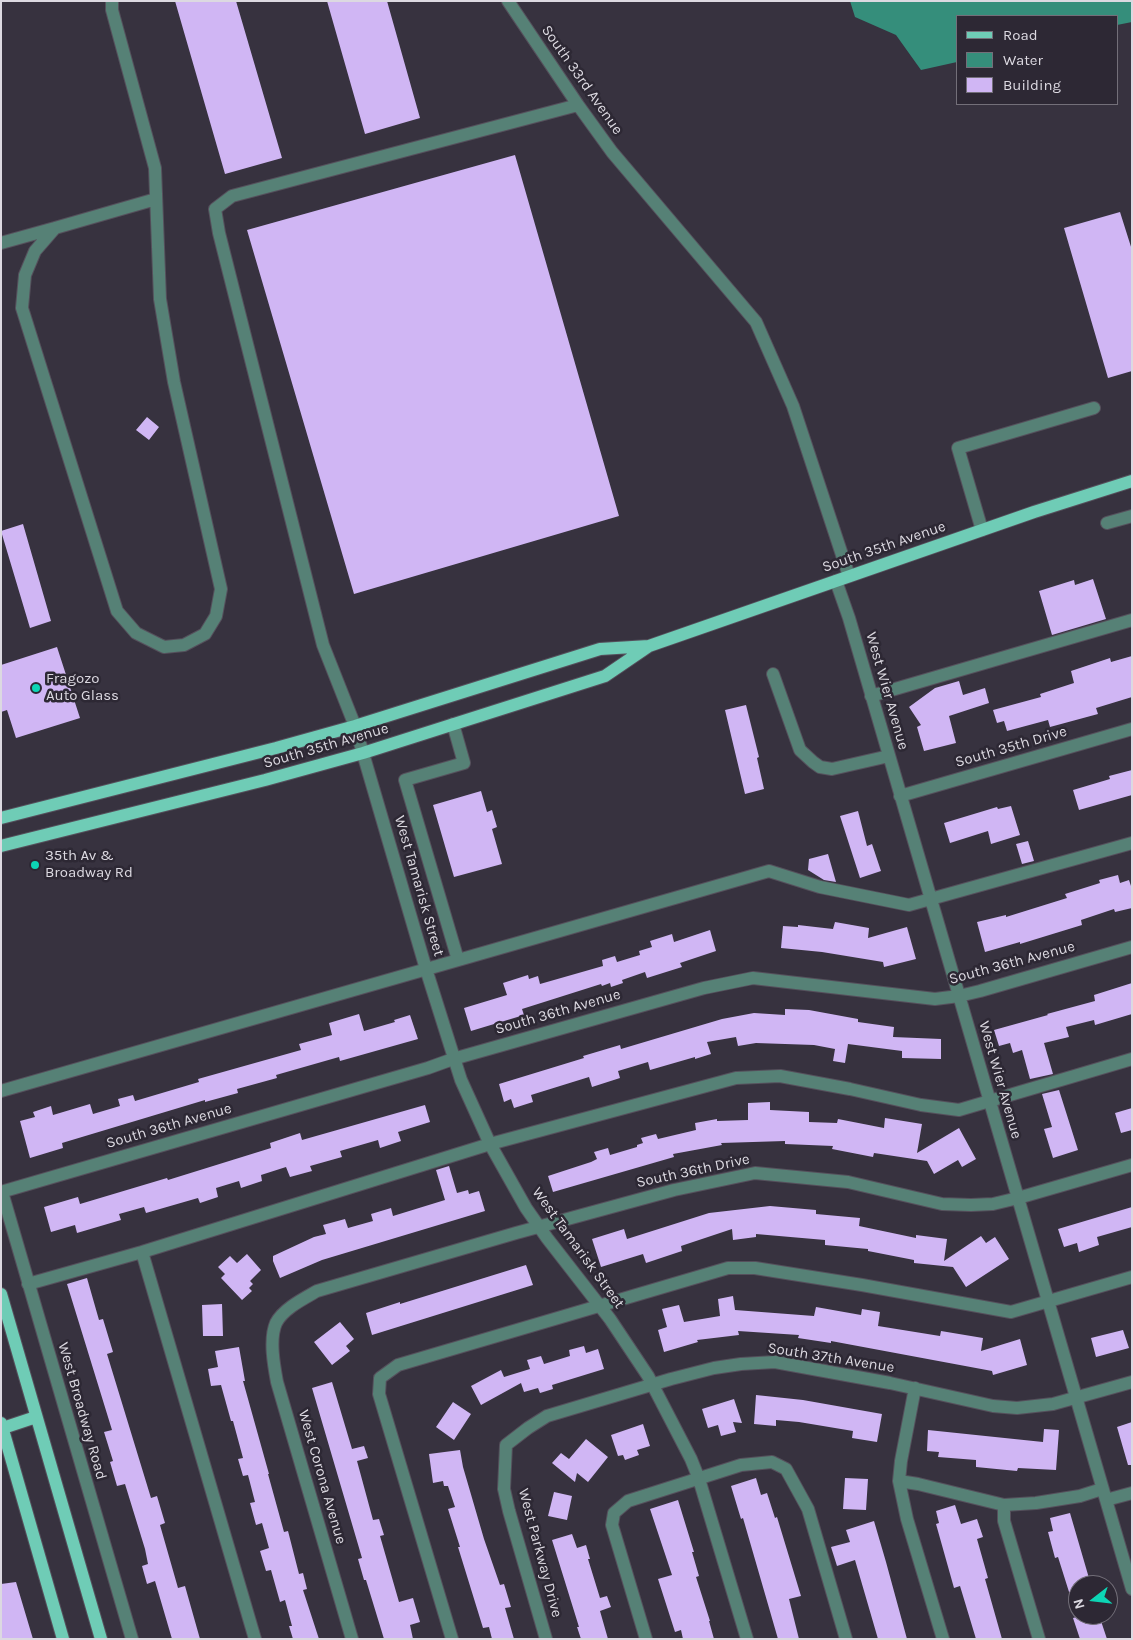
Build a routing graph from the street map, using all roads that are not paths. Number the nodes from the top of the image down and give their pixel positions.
1 (112, 1) edge
2 (508, 1) edge
3 (578, 104) junction
4 (156, 199) junction
5 (55, 228) junction
6 (1, 244) edge
7 (1094, 408) dead end
8 (1132, 481) edge
9 (1132, 516) edge
10 (1107, 523) dead end
11 (982, 530) junction
12 (849, 576) junction
13 (836, 581) junction
14 (1132, 620) edge
15 (649, 646) junction
16 (773, 674) dead end
17 (872, 696) junction
18 (452, 724) junction
19 (355, 726) junction
20 (1132, 729) edge
21 (363, 753) junction
22 (889, 756) junction
23 (900, 796) junction
24 (1, 818) edge
25 (1132, 843) edge
26 (1, 846) edge
27 (930, 898) junction
28 (1132, 946) edge
29 (458, 960) junction
30 (426, 969) junction
31 (959, 996) junction
32 (453, 1059) junction
33 (1132, 1059) edge
34 (1, 1091) edge
35 (990, 1101) junction
36 (490, 1144) junction
37 (1132, 1165) edge
38 (1, 1192) edge
39 (1018, 1198) junction
40 (540, 1227) junction
41 (142, 1252) junction
42 (1132, 1277) edge
43 (28, 1284) junction
44 (1, 1294) edge
45 (1048, 1301) junction
46 (599, 1306) junction
47 (276, 1323) joint
48 (1132, 1382) edge
49 (653, 1385) junction
50 (915, 1388) junction
51 (1076, 1398) junction
52 (36, 1417) junction
53 (2, 1425) edge
54 (506, 1445) joint
55 (699, 1479) junction
56 (899, 1481) junction
57 (1132, 1493) edge
58 (1104, 1495) junction
59 (1004, 1505) junction
60 (1132, 1589) edge
61 (63, 1639) edge
62 (101, 1639) edge
63 (132, 1639) edge
64 (255, 1639) edge
65 (352, 1639) edge
66 (452, 1639) edge
67 (546, 1639) edge
68 (646, 1639) edge
69 (747, 1639) edge
70 (846, 1639) edge
71 (943, 1639) edge
72 (1039, 1639) edge

1 - 4 street
2 - 3 street, South 33rd Avenue
3 - 12 street, South 33rd Avenue
3 - 19 street, West Tamarisk Street
4 - 5 street
4 - 5 street
5 - 6 street
7 - 11 street
8 - 11 main road, South 35th Avenue
9 - 10 street
11 - 12 main road, South 35th Avenue
12 - 13 main road, South 35th Avenue
13 - 15 main road, South 35th Avenue
13 - 17 street, West Wier Avenue
14 - 17 street
15 - 18 main road, South 35th Avenue
15 - 19 main road, South 35th Avenue
16 - 22 street
17 - 22 street, West Wier Avenue
18 - 21 main road, South 35th Avenue
18 - 29 street
19 - 21 street, West Tamarisk Street
19 - 24 main road, South 35th Avenue
20 - 23 street, South 35th Drive
21 - 26 main road, South 35th Avenue
21 - 30 street, West Tamarisk Street
22 - 23 street, West Wier Avenue
23 - 27 street, West Wier Avenue
25 - 27 street
27 - 29 street
27 - 31 street, West Wier Avenue
28 - 31 street, South 36th Avenue
29 - 30 street
30 - 32 street, West Tamarisk Street
30 - 34 street
31 - 32 street, South 36th Avenue
31 - 35 street, West Wier Avenue
32 - 36 street, West Tamarisk Street
32 - 38 street, South 36th Avenue
33 - 35 street
35 - 36 street
35 - 39 street, West Wier Avenue
36 - 40 street, West Tamarisk Street
36 - 41 street
37 - 39 street, South 36th Drive
38 - 43 street, West Broadway Road
39 - 40 street, South 36th Drive
39 - 45 street, West Wier Avenue
40 - 46 street, West Tamarisk Street
40 - 47 street, South 36th Drive
41 - 43 street
41 - 64 street
42 - 45 street
43 - 63 street, West Broadway Road
44 - 52 main road
45 - 46 street
45 - 51 street, West Wier Avenue
46 - 49 street, West Tamarisk Street
46 - 66 street
47 - 65 street, West Corona Avenue
48 - 51 street, South 37th Avenue
49 - 50 street, South 37th Avenue
49 - 54 street, South 37th Avenue
49 - 55 street, West Tamarisk Street
50 - 51 street, South 37th Avenue
50 - 56 street
51 - 58 street, West Wier Avenue
52 - 53 main road
52 - 62 main road
53 - 61 main road
54 - 67 street, West Parkway Drive
55 - 68 street
55 - 69 street, West Tamarisk Street
55 - 70 street
56 - 59 street
56 - 71 street
57 - 58 street
58 - 59 street
58 - 60 street, West Wier Avenue
59 - 72 street

